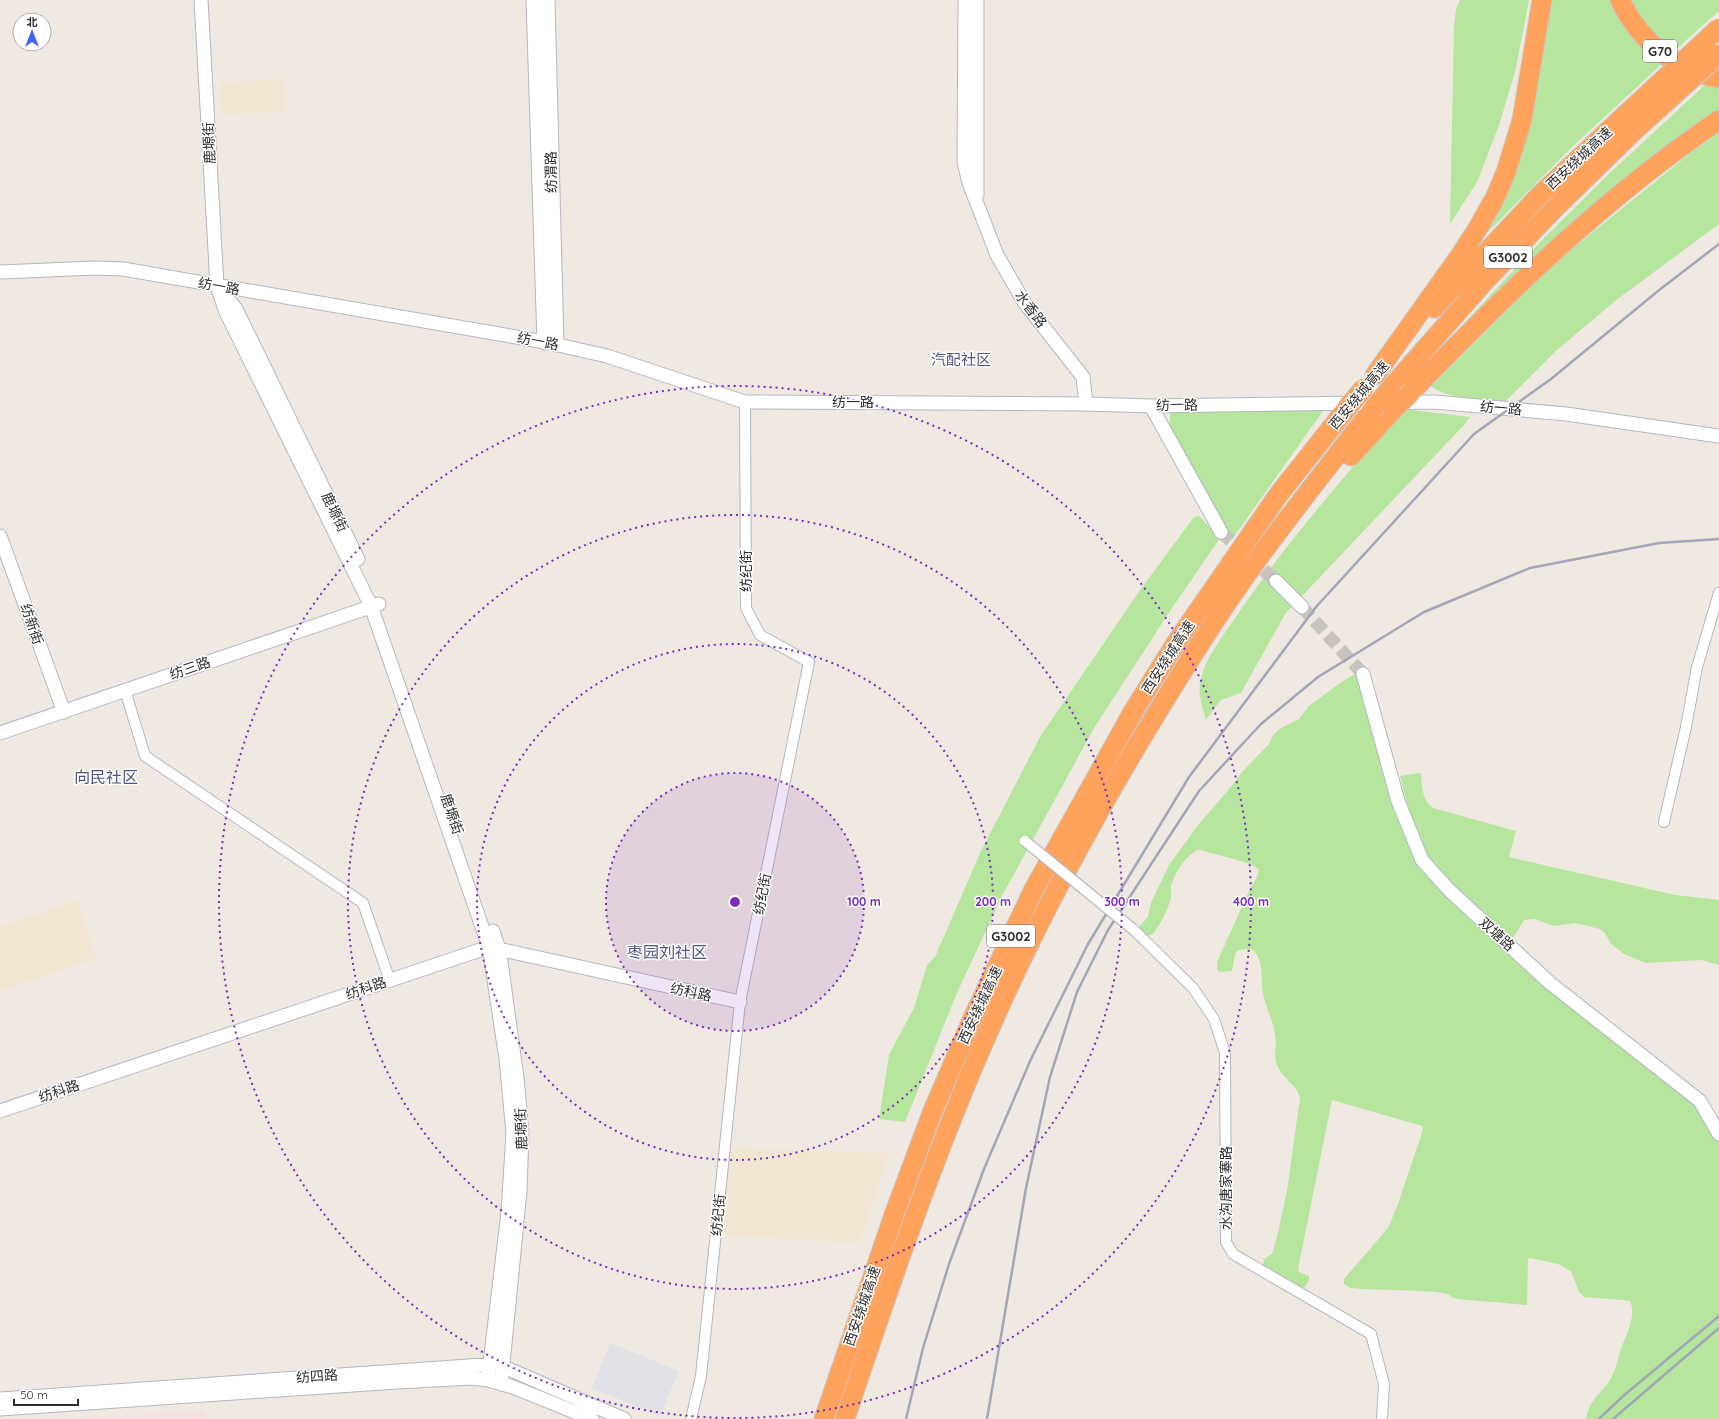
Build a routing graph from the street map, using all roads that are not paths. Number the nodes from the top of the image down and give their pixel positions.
1 (201, 0) edge
2 (534, 0) edge
3 (547, 0) edge
4 (965, 0) edge
5 (977, 0) edge
6 (1542, 0) edge
7 (1620, 0) edge
8 (1719, 28) edge
9 (1719, 54) edge
10 (1719, 78) edge
11 (1719, 120) edge
12 (1629, 124) junction
13 (980, 211) junction
14 (0, 272) edge
15 (217, 286) junction
16 (550, 343) junction
17 (1370, 382) junction
18 (745, 402) junction
19 (1086, 404) junction
20 (1151, 406) junction
21 (1719, 436) edge
22 (1221, 532) tunnel mouth
23 (0, 536) edge
24 (1256, 561) junction
25 (1276, 581) tunnel mouth
26 (1719, 593) edge
27 (375, 605) junction
28 (1302, 607) tunnel mouth
29 (1363, 674) tunnel mouth
30 (125, 690) junction
31 (64, 712) junction
32 (0, 733) edge
33 (1664, 822) dead end
34 (1025, 841) dead end
35 (494, 948) junction
36 (390, 980) junction
37 (740, 1002) junction
38 (0, 1111) edge
39 (1719, 1134) edge
40 (496, 1366) junction
41 (488, 1380) junction
42 (501, 1384) junction
43 (0, 1399) edge
44 (0, 1409) edge
45 (592, 1419) edge
46 (624, 1419) edge
47 (691, 1419) edge
48 (824, 1419) edge
49 (845, 1419) edge
50 (1382, 1419) edge

1 - 15 street, 鹿塬街
2 - 16 main road, 纺渭路
3 - 16 main road, 纺渭路
4 - 13 street, 水香路
5 - 13 street, 水香路
6 - 17 highway
7 - 10 highway, G70
8 - 12 highway, 西安绕城高速 / G3002, bridge
9 - 12 highway, 西安绕城高速 / G3002, bridge
11 - 24 highway, bridge
12 - 17 highway, 西安绕城高速 / G3002
12 - 24 highway, 西安绕城高速 / G3002, bridge
13 - 19 street, 水香路
14 - 15 street, 纺一路
15 - 16 street, 纺一路
15 - 27 street, 鹿塬街
16 - 18 street, 纺一路
17 - 48 highway, 西安绕城高速 / G3002, bridge
18 - 19 street, 纺一路
18 - 37 street, 纺纪街
19 - 20 street, 纺一路
20 - 21 street, 纺一路
20 - 22 street
23 - 31 street, 纺新街
24 - 49 highway, 西安绕城高速 / G3002
25 - 28 street
26 - 33 street
27 - 30 street, 纺三路
27 - 35 street, 鹿塬街
29 - 39 street, 双塘路
30 - 31 street, 纺三路
30 - 36 street
31 - 32 street, 纺三路
34 - 50 street, 水沟唐家寨路, bridge
35 - 36 street, 纺科路
35 - 37 street, 纺科路
35 - 40 street, 鹿塬街
36 - 38 street, 纺科路
37 - 47 street, 纺纪街
40 - 41 street, 鹿塬街
40 - 42 street, 鹿塬街
40 - 43 street, 纺四路
40 - 46 street, 纺四路
41 - 42 street, 纺四路
41 - 44 street, 纺四路
42 - 45 street, 纺四路

